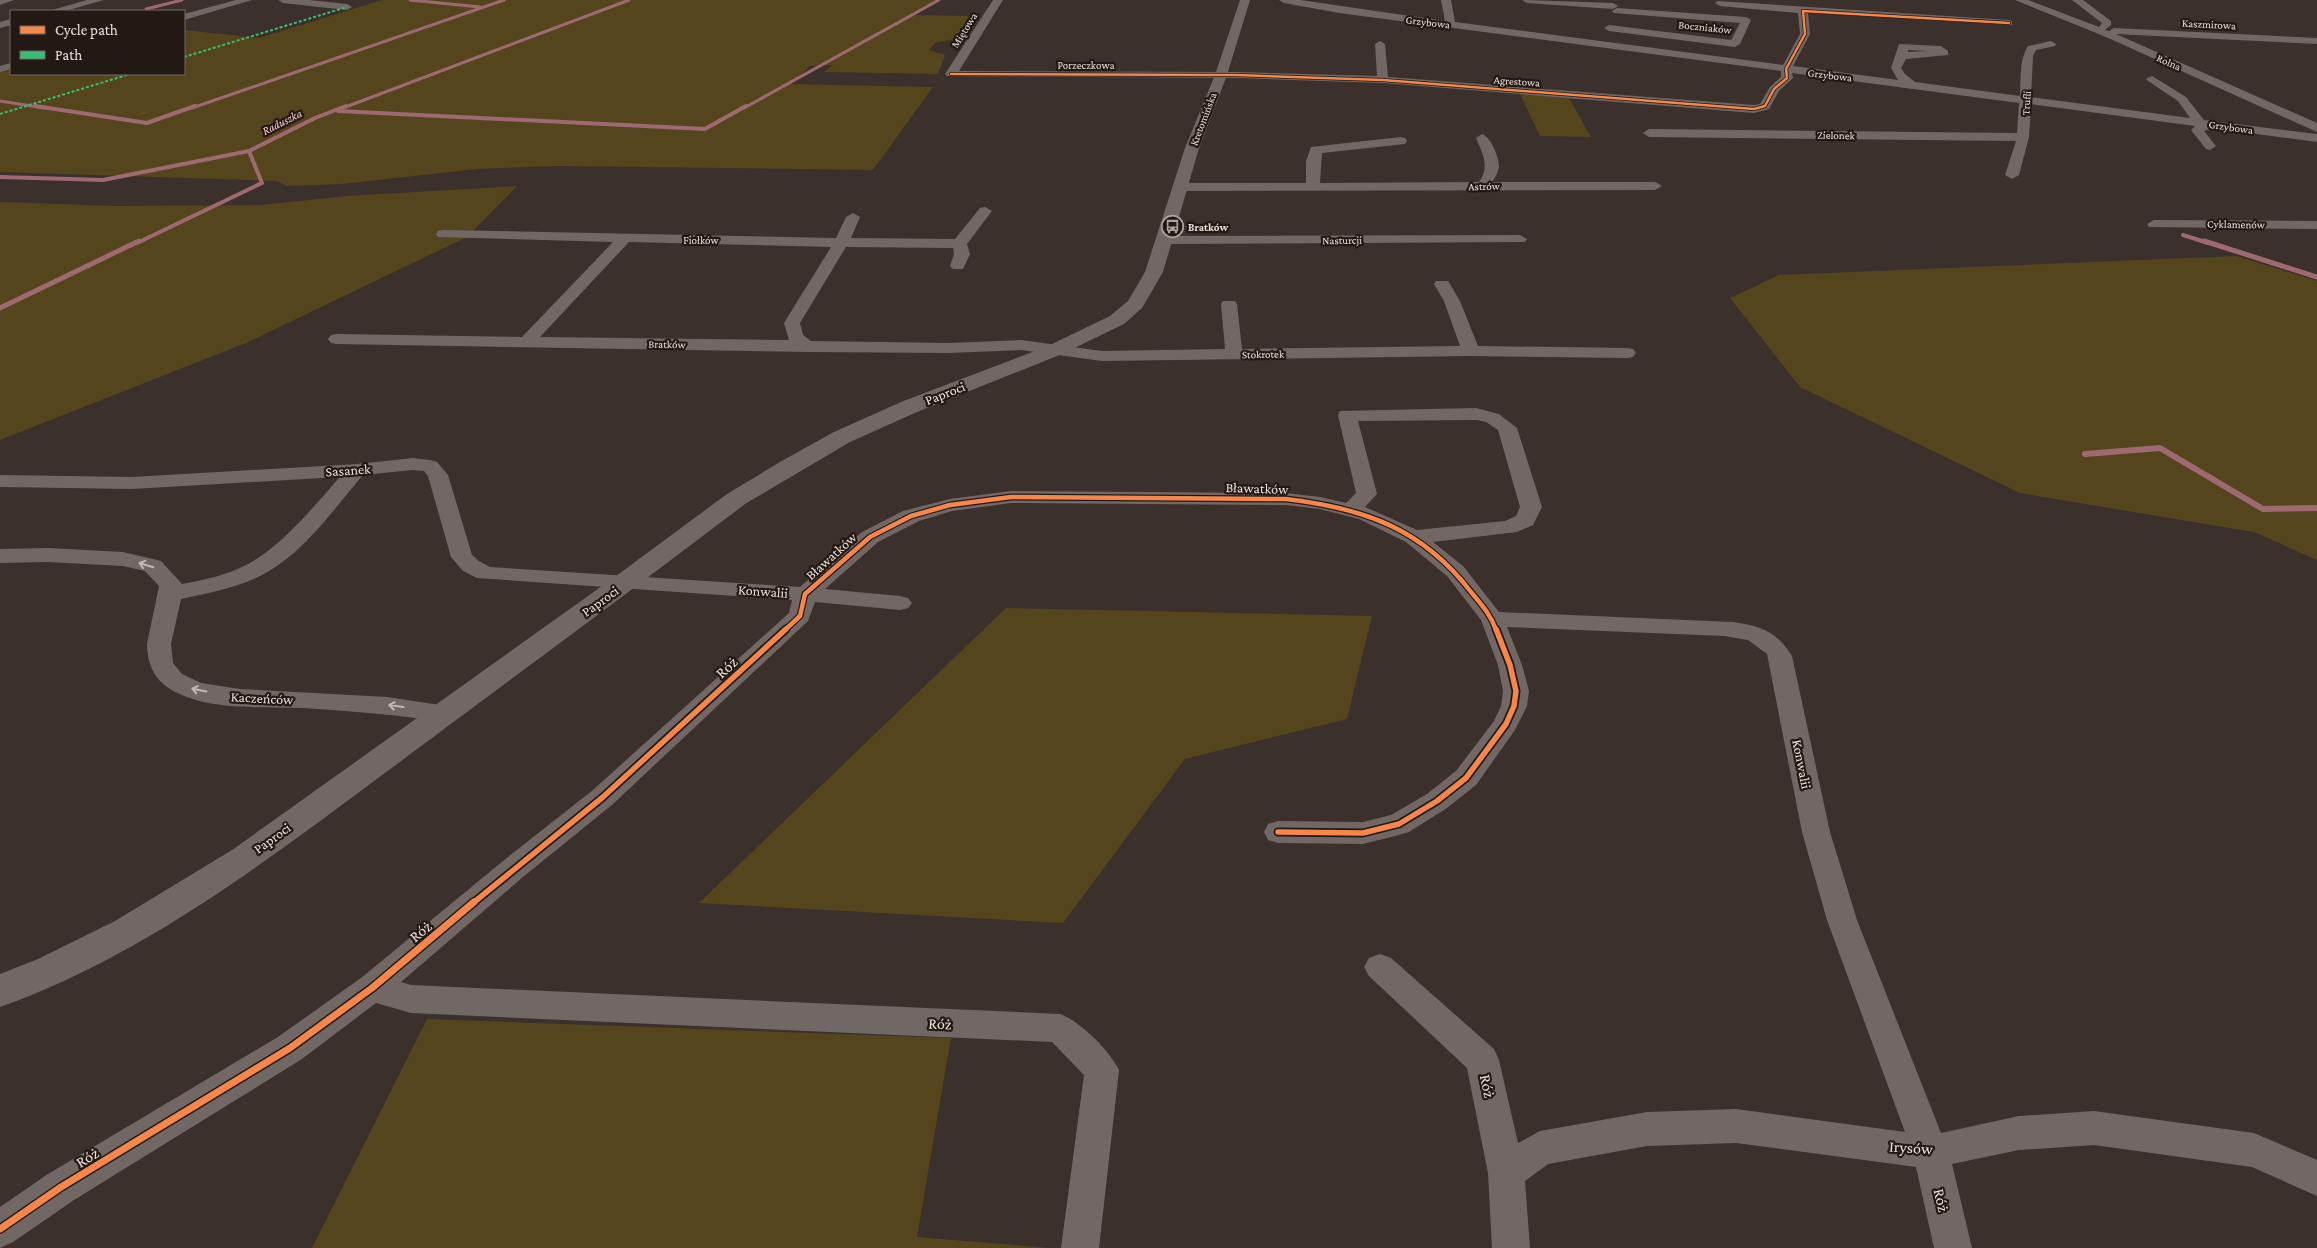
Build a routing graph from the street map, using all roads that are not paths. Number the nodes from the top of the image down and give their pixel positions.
1 (9, 0) edge
2 (99, 0) edge
3 (247, 0) edge
4 (283, 0) edge
5 (998, 0) edge
6 (1245, 0) edge
7 (1284, 0) edge
8 (1446, 0) edge
9 (1528, 0) edge
10 (2020, 0) edge
11 (2077, 0) edge
12 (0, 2) edge
13 (1712, 2) dead end
14 (1614, 6) edge
15 (347, 8) dead end
16 (58, 10) edge
17 (1805, 10) junction
18 (185, 17) edge
19 (2009, 23) dead end
20 (1452, 25) junction
21 (1609, 28) junction
22 (2096, 29) junction
23 (2317, 41) edge
24 (1594, 43) junction
25 (1380, 44) dead end
26 (2052, 44) dead end
27 (1901, 56) dead end
28 (1786, 69) junction
29 (951, 74) joint
30 (1221, 75) junction
31 (2152, 79) dead end
32 (1383, 80) junction
33 (1912, 85) junction
34 (2026, 101) junction
35 (2203, 125) junction
36 (2317, 128) edge
37 (1649, 133) dead end
38 (2023, 137) junction
39 (1482, 138) dead end
40 (2317, 138) edge
41 (1401, 142) dead end
42 (2210, 146) dead end
43 (2012, 175) dead end
44 (1483, 186) junction
45 (1655, 186) dead end
46 (1181, 187) junction
47 (1313, 187) junction
48 (1174, 210) joint
49 (985, 211) dead end
50 (853, 217) dead end
51 (2154, 224) dead end
52 (2317, 225) edge
53 (443, 234) dead end
54 (624, 239) junction
55 (1520, 239) dead end
56 (1164, 240) junction
57 (841, 243) junction
58 (959, 244) junction
59 (958, 266) dead end
60 (1442, 284) dead end
61 (1229, 304) dead end
62 (337, 339) dead end
63 (526, 342) junction
64 (808, 347) junction
65 (1055, 350) junction
66 (1471, 351) junction
67 (1627, 353) dead end
68 (1234, 354) junction
69 (357, 470) junction
70 (0, 481) edge
71 (1351, 510) junction
72 (1414, 537) junction
73 (0, 556) edge
74 (625, 582) junction
75 (171, 594) junction
76 (805, 594) junction
77 (900, 602) dead end
78 (1492, 619) junction
79 (444, 713) junction
80 (1278, 832) dead end
81 (1380, 967) dead end
82 (372, 988) junction
83 (0, 992) edge
84 (1931, 1152) junction
85 (1506, 1173) junction
86 (2317, 1178) edge
87 (0, 1229) edge
88 (1080, 1248) edge
89 (1511, 1248) edge
90 (1954, 1248) edge

1 - 12 street
2 - 16 street
3 - 18 street
4 - 15 street
5 - 29 street, Miętowa
6 - 30 street, Kretomińska
7 - 20 street, Grzybowa
8 - 20 street
9 - 14 street
10 - 22 street, Rolna
11 - 22 street
13 - 17 street
14 - 21 street
14 - 21 street, Boczniaków
17 - 19 street
17 - 28 street, Agrestowa
20 - 24 street, Grzybowa
21 - 24 street
22 - 23 street, Kaszmirowa
22 - 36 street, Rolna
24 - 28 street, Grzybowa
25 - 32 street
26 - 34 street, Trufli
27 - 33 street
28 - 32 street, Agrestowa
28 - 33 street, Grzybowa
29 - 30 street, Porzeczkowa
30 - 32 street, Agrestowa
30 - 46 street, Kretomińska
31 - 35 street
33 - 34 street, Grzybowa
34 - 35 street, Grzybowa
34 - 38 street, Trufli
35 - 40 street, Grzybowa
35 - 42 street
37 - 38 street, Zielonek
38 - 43 street, Trufli
39 - 44 street
41 - 47 street
44 - 45 street, Astrów
44 - 47 street, Astrów
46 - 47 street, Astrów
46 - 48 street, Kretomińska
48 - 56 street, Paproci
49 - 58 street
50 - 57 street
51 - 52 street, Cyklamenów
53 - 54 street, Fiołków
54 - 57 street, Fiołków
54 - 63 street
55 - 56 street, Nasturcji
56 - 65 street, Paproci
57 - 58 street, Fiołków
57 - 64 street
58 - 59 street
60 - 66 street
61 - 68 street
62 - 63 street, Bratków
63 - 64 street, Bratków
64 - 65 street, Bratków
65 - 68 street, Stokrotek
65 - 74 street, Paproci
66 - 67 street, Stokrotek
66 - 68 street, Stokrotek
69 - 70 street, Sasanek
69 - 74 street, Sasanek
69 - 75 street
71 - 72 street, Bławatków
71 - 72 street
71 - 76 street, Bławatków
72 - 78 street, Bławatków
75 -> 73 street
74 - 76 street, Konwalii
74 - 79 street, Paproci
79 -> 75 street, Kaczeńców
76 - 77 street, Konwalii
76 - 82 street, Róż
78 - 80 street, Bławatków
78 - 84 street, Konwalii
79 - 83 street, Paproci
81 - 85 street, Róż
82 - 87 street, Róż
82 - 88 street, Róż
84 - 85 street, Irysów
84 - 86 street, Irysów
84 - 90 street, Róż
85 - 89 street, Róż

